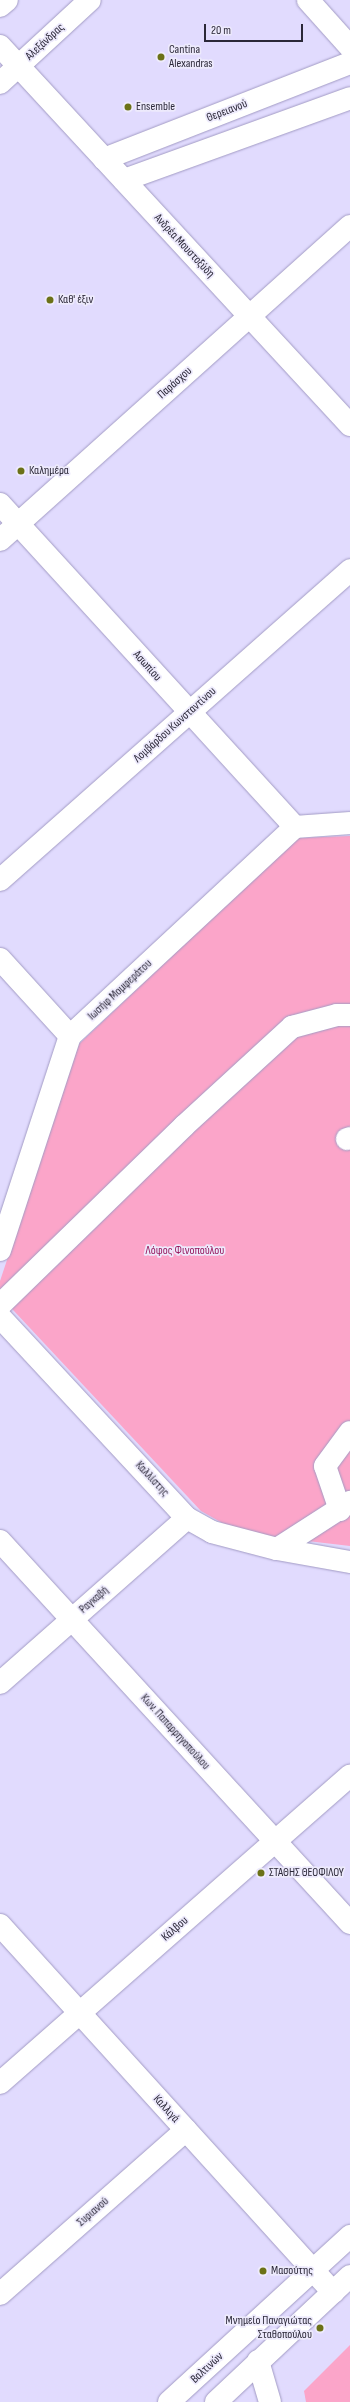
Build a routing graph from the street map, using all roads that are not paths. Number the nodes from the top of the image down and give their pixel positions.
1 (7, 0) edge
2 (90, 0) edge
3 (308, 0) edge
4 (0, 6) edge
5 (0, 46) edge
6 (350, 47) edge
7 (350, 63) edge
8 (19, 66) junction
9 (0, 83) edge
10 (350, 98) edge
11 (104, 159) junction
12 (124, 180) junction
13 (350, 226) edge
14 (249, 316) junction
15 (350, 425) edge
16 (0, 504) edge
17 (17, 524) junction
18 (0, 540) edge
19 (350, 570) edge
20 (189, 712) junction
21 (350, 823) edge
22 (295, 827) junction
23 (0, 880) edge
24 (0, 958) edge
25 (350, 1015) edge
26 (70, 1036) junction
27 (0, 1250) edge
28 (0, 1305) edge
29 (0, 1317) edge
30 (350, 1432) edge
31 (345, 1506) edge
32 (187, 1518) junction
33 (0, 1541) edge
34 (277, 1549) junction
35 (350, 1562) edge
36 (72, 1619) junction
37 (0, 1683) edge
38 (350, 1776) edge
39 (275, 1841) junction
40 (350, 1923) edge
41 (0, 1925) edge
42 (80, 2013) junction
43 (0, 2083) edge
44 (186, 2130) junction
45 (350, 2236) edge
46 (313, 2270) junction
47 (350, 2276) edge
48 (333, 2292) junction
49 (0, 2294) edge
50 (258, 2361) junction
51 (169, 2402) edge
52 (216, 2402) edge
53 (270, 2402) edge

1 - 4 street
2 - 8 street, Αλεξάνδρας
3 - 6 street
5 - 8 street, Ανδρέα Μουστοξύδη
7 - 11 street, Θερειανού
8 - 9 street, Αλεξάνδρας
8 - 11 street, Ανδρέα Μουστοξύδη
10 - 12 street
11 - 12 street, Ανδρέα Μουστοξύδη
12 - 14 street, Ανδρέα Μουστοξύδη
13 - 14 street, Παράσχου
14 - 15 street, Ανδρέα Μουστοξύδη
14 - 17 street, Παράσχου
16 - 17 street, Ασωπίου
17 - 18 street, Παράσχου
17 - 20 street, Ασωπίου
19 - 20 street, Λομβάρδου Κωνσταντίνου
20 - 22 street, Ασωπίου
20 - 23 street, Λομβάρδου Κωνσταντίνου
21 - 22 street
22 - 26 street, Ιωσήφ Μομφεράτου
24 - 26 street
25 - 28 street
26 - 27 street, Ιωσήφ Μομφεράτου
29 - 32 street, Καλλίστης
30 - 31 street
31 - 34 street
32 - 34 street, Καλλίστης
32 - 36 street, Ραγκαβή
33 - 36 street, Κων. Παπαρρηγοπούλου
34 - 35 street, Καλλίστης
36 - 37 street, Ραγκαβή
36 - 39 street, Κων. Παπαρρηγοπούλου
38 - 39 street, Κάλβου
39 - 40 street, Κων. Παπαρρηγοπούλου
39 - 42 street, Κάλβου
41 - 42 street, Καλλιγά
42 - 43 street, Κάλβου
42 - 44 street, Καλλιγά
44 - 46 street, Καλλιγά
44 - 49 street, Συριανού
45 - 46 street, Βαλτινών
46 - 48 street, Καλλιγά
46 - 51 street, Βαλτινών
47 - 48 street
48 - 50 street
50 - 52 street
50 - 53 street

